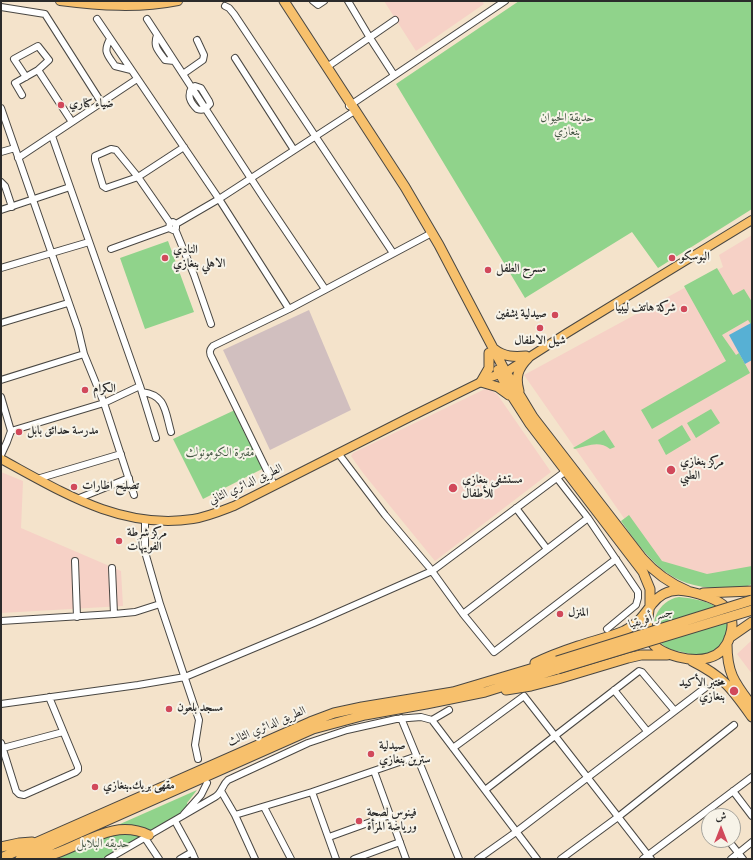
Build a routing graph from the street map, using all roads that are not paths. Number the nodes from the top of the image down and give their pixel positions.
1 (60, 1) edge
2 (178, 1) edge
3 (278, 1) edge
4 (284, 1) edge
5 (313, 1) edge
6 (324, 1) edge
7 (492, 1) edge
8 (505, 1) edge
9 (349, 2) edge
10 (225, 6) dead end
11 (1, 7) edge
12 (496, 7) junction
13 (97, 19) dead end
14 (147, 19) dead end
15 (395, 20) dead end
16 (370, 38) junction
17 (110, 39) junction
18 (197, 40) dead end
19 (235, 58) dead end
20 (327, 67) junction
21 (38, 70) junction
22 (131, 70) junction
23 (183, 74) junction
24 (394, 75) junction
25 (26, 77) junction
26 (137, 79) junction
27 (22, 95) dead end
28 (101, 102) junction
29 (1, 108) edge
30 (352, 108) junction
31 (72, 122) junction
32 (52, 136) junction
33 (315, 137) junction
34 (184, 147) junction
35 (15, 148) junction
36 (294, 150) junction
37 (1, 152) edge
38 (18, 158) junction
39 (138, 177) junction
40 (251, 178) junction
41 (1, 182) edge
42 (70, 187) junction
43 (9, 197) junction
44 (219, 199) junction
45 (1, 200) edge
46 (33, 200) junction
47 (12, 207) junction
48 (1, 210) edge
49 (752, 215) edge
50 (752, 220) edge
51 (173, 226) junction
52 (428, 234) junction
53 (89, 242) junction
54 (111, 249) dead end
55 (52, 253) junction
56 (393, 253) junction
57 (1, 268) edge
58 (325, 289) junction
59 (68, 303) junction
60 (289, 309) junction
61 (1, 323) edge
62 (211, 324) dead end
63 (491, 350) junction
64 (84, 354) junction
65 (527, 357) junction
66 (500, 373) junction
67 (1, 380) edge
68 (481, 382) junction
69 (141, 389) junction
70 (512, 396) junction
71 (1, 397) edge
72 (522, 400) junction
73 (104, 403) junction
74 (11, 431) junction
75 (171, 432) dead end
76 (156, 438) dead end
77 (338, 453) junction
78 (121, 454) junction
79 (1, 455) edge
80 (1, 460) edge
81 (566, 471) junction
82 (129, 478) junction
83 (557, 478) junction
84 (37, 479) junction
85 (274, 485) junction
86 (134, 495) dead end
87 (77, 498) junction
88 (516, 508) junction
89 (588, 518) junction
90 (144, 520) junction
91 (547, 549) junction
92 (616, 559) junction
93 (75, 561) dead end
94 (112, 568) dead end
95 (432, 571) junction
96 (688, 590) junction
97 (752, 591) edge
98 (697, 593) junction
99 (752, 600) edge
100 (160, 604) junction
101 (650, 609) junction
102 (752, 610) edge
103 (114, 614) junction
104 (463, 614) junction
105 (77, 617) junction
106 (1, 621) edge
107 (752, 622) edge
108 (607, 629) dead end
109 (728, 641) junction
110 (670, 655) junction
111 (689, 660) junction
112 (558, 665) junction
113 (512, 674) junction
114 (185, 677) junction
115 (705, 688) dead end
116 (614, 690) junction
117 (485, 692) junction
118 (49, 697) junction
119 (1, 704) edge
120 (752, 706) edge
121 (449, 710) dead end
122 (674, 710) junction
123 (752, 717) edge
124 (402, 718) junction
125 (432, 720) junction
126 (734, 725) dead end
127 (648, 731) junction
128 (63, 732) junction
129 (555, 736) junction
130 (2, 746) edge
131 (453, 748) junction
132 (417, 756) junction
133 (198, 759) dead end
134 (374, 771) junction
135 (587, 777) junction
136 (752, 777) edge
137 (207, 783) dead end
138 (485, 790) junction
139 (221, 791) junction
140 (733, 791) junction
141 (312, 792) junction
142 (264, 807) junction
143 (715, 808) edge
144 (235, 815) junction
145 (390, 815) junction
146 (182, 816) junction
147 (752, 816) edge
148 (618, 817) junction
149 (701, 819) edge
150 (174, 821) junction
151 (516, 832) junction
152 (147, 836) junction
153 (329, 837) junction
154 (38, 842) junction
155 (400, 842) junction
156 (752, 842) edge
157 (1, 847) edge
158 (734, 848) edge
159 (192, 852) junction
160 (738, 853) junction
161 (1, 858) edge
162 (111, 858) edge
163 (648, 858) edge
164 (20, 859) edge
165 (26, 859) edge
166 (159, 859) edge
167 (180, 859) edge
168 (195, 859) edge
169 (255, 859) edge
170 (291, 859) edge
171 (336, 859) edge
172 (354, 859) edge
173 (406, 859) edge
174 (459, 859) edge
175 (478, 859) edge
176 (537, 859) edge
177 (561, 859) edge
178 (731, 859) edge
179 (742, 859) edge

1 - 2 main road
3 - 30 highway
4 - 20 highway
5 - 6 street
7 - 12 street
8 - 12 street
9 - 16 street
10 - 33 street
11 - 28 street
12 - 24 street
13 - 17 street
14 - 23 street
15 - 16 street
16 - 20 street
16 - 24 street
17 - 22 street
17 - 22 street
18 - 23 street
19 - 36 street
20 - 30 highway
21 - 25 street
21 - 25 street
21 - 31 street
22 - 26 street
23 - 40 street
24 - 30 street
25 - 27 street
26 - 28 street
26 - 34 street
28 - 31 street
29 - 35 street
30 - 33 street
30 - 52 highway
30 - 63 highway
31 - 32 street
32 - 38 street
32 - 42 street
33 - 36 street
33 - 56 street
34 - 39 street
34 - 44 street
35 - 37 street
35 - 38 street
36 - 40 street
38 - 46 street
39 - 39 street
39 - 51 street
40 - 44 street
40 - 58 street
41 - 43 street
42 - 46 street
42 - 53 street
43 - 45 street
43 - 47 street
44 - 51 street
44 - 60 street
46 - 47 street
46 - 55 street
47 - 48 street
49 - 65 main road
50 - 65 main road
51 - 54 street
51 - 62 street
52 - 56 street
52 - 63 highway
53 - 55 street
53 - 69 street
55 - 57 street
55 - 59 street
56 - 58 street
58 - 60 street
59 - 61 street
59 - 64 street
60 - 85 street
63 - 65 highway
63 - 66 highway
63 - 68 highway
64 - 67 street
64 - 73 street
65 - 66 main road, الطريق الدائري الثاني
65 - 72 highway
66 - 68 main road, الطريق الدائري الثاني
66 - 70 highway
66 - 72 highway
68 - 70 highway
68 - 77 main road, الطريق الدائري الثاني
69 - 73 street
69 - 75 street
69 - 76 street
70 - 81 highway
71 - 74 street
72 - 96 highway
73 - 74 street
73 - 78 street
74 - 79 street
77 - 85 main road, الطريق الدائري الثاني
77 - 95 street
78 - 82 street
78 - 84 street
80 - 84 main road, الطريق الدائري الثاني
81 - 83 street
81 - 101 highway
82 - 86 street
82 - 87 street
83 - 88 street
83 - 89 street
84 - 87 main road, الطريق الدائري الثاني
85 - 90 main road, الطريق الدائري الثاني
87 - 90 main road, الطريق الدائري الثاني
88 - 91 street
88 - 95 street
89 - 91 street
89 - 92 street
90 - 100 street
91 - 104 street
92 - 104 street
92 - 108 street
93 - 105 street
94 - 103 street
95 - 104 street
95 - 114 street
96 - 98 highway
96 - 101 highway
97 - 98 highway
98 - 109 highway
99 - 112 highway, جسر أفريقيا, bridge
100 - 103 street
100 - 114 street
101 - 110 highway
101 - 113 highway
102 - 112 highway, جسر أفريقيا, bridge
103 - 105 street
105 - 106 street
107 - 109 highway
109 - 111 highway
109 - 120 highway
110 - 111 highway
110 - 117 highway
111 - 123 highway
112 - 113 highway, الطريق الدائري الثالث
112 - 117 highway, الطريق الدائري الثالث
113 - 154 highway, الطريق الدائري الثالث
114 - 118 street
114 - 133 street
115 - 122 street
116 - 122 street
116 - 127 street
116 - 129 street
117 - 164 highway, الطريق الدائري الثالث
118 - 119 street
118 - 128 street
121 - 125 street
122 - 127 street
124 - 125 street
124 - 132 street
124 - 139 street
125 - 131 street
126 - 148 street
127 - 135 street
128 - 130 street
128 - 130 street
129 - 131 street
129 - 135 street
129 - 138 street
131 - 138 street
132 - 134 street
132 - 174 street
134 - 141 street
134 - 145 street
135 - 148 street
135 - 151 street
136 - 140 street
137 - 146 street
138 - 151 street
139 - 144 street
139 - 146 street
140 - 143 street
140 - 147 street
141 - 142 street
141 - 153 street
142 - 144 street
142 - 170 street
144 - 169 street
145 - 153 street
145 - 155 street
146 - 150 street
148 - 163 street
148 - 177 street
149 - 163 street
150 - 152 street
150 - 159 street
151 - 175 street
151 - 176 street
152 - 162 street
152 - 165 highway
152 - 166 street
153 - 171 street
154 - 157 highway
154 - 161 highway, الطريق الدائري الثالث
155 - 172 street
155 - 173 street
156 - 160 street
158 - 160 street
159 - 167 street
159 - 168 street
160 - 178 street
160 - 179 street

